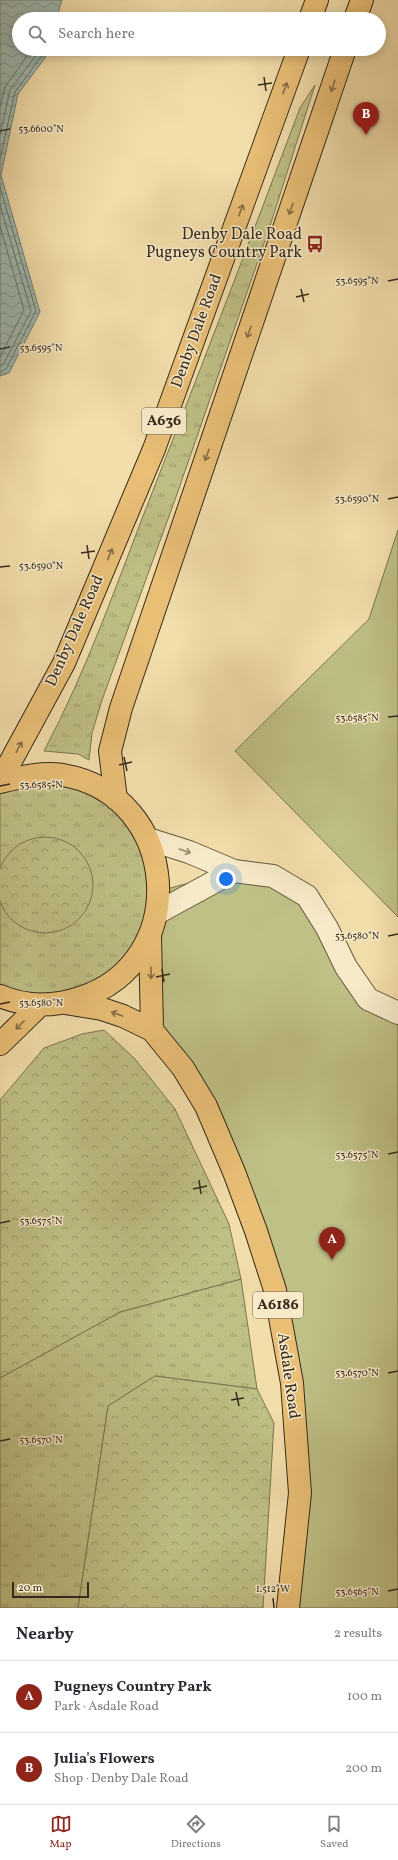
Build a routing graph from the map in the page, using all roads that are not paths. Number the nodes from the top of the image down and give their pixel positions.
1 (316, 0) edge
2 (362, 0) edge
3 (312, 12) edge
4 (358, 12) edge
5 (296, 56) edge
6 (343, 56) edge
7 (0, 782) edge
8 (116, 799) junction
9 (148, 839) junction
10 (234, 871) junction
11 (156, 913) junction
12 (150, 934) junction
13 (0, 996) edge
14 (65, 1003) junction
15 (40, 1005) junction
16 (398, 1013) edge
17 (152, 1030) junction
18 (0, 1044) edge
19 (288, 1608) edge

1 - 3 main road
2 - 4 main road
7 -> 5 main road, Denby Dale Road / A636
6 -> 8 main road
7 - 8 main road
8 - 9 main road
9 -> 10 lane
9 - 11 main road
10 - 11 lane
10 - 16 lane
11 - 12 main road
12 - 14 main road
12 -> 17 main road
13 - 15 main road
14 - 15 main road
17 -> 14 main road, Asdale Road
15 -> 18 main road
17 - 19 main road, Asdale Road / A6186

